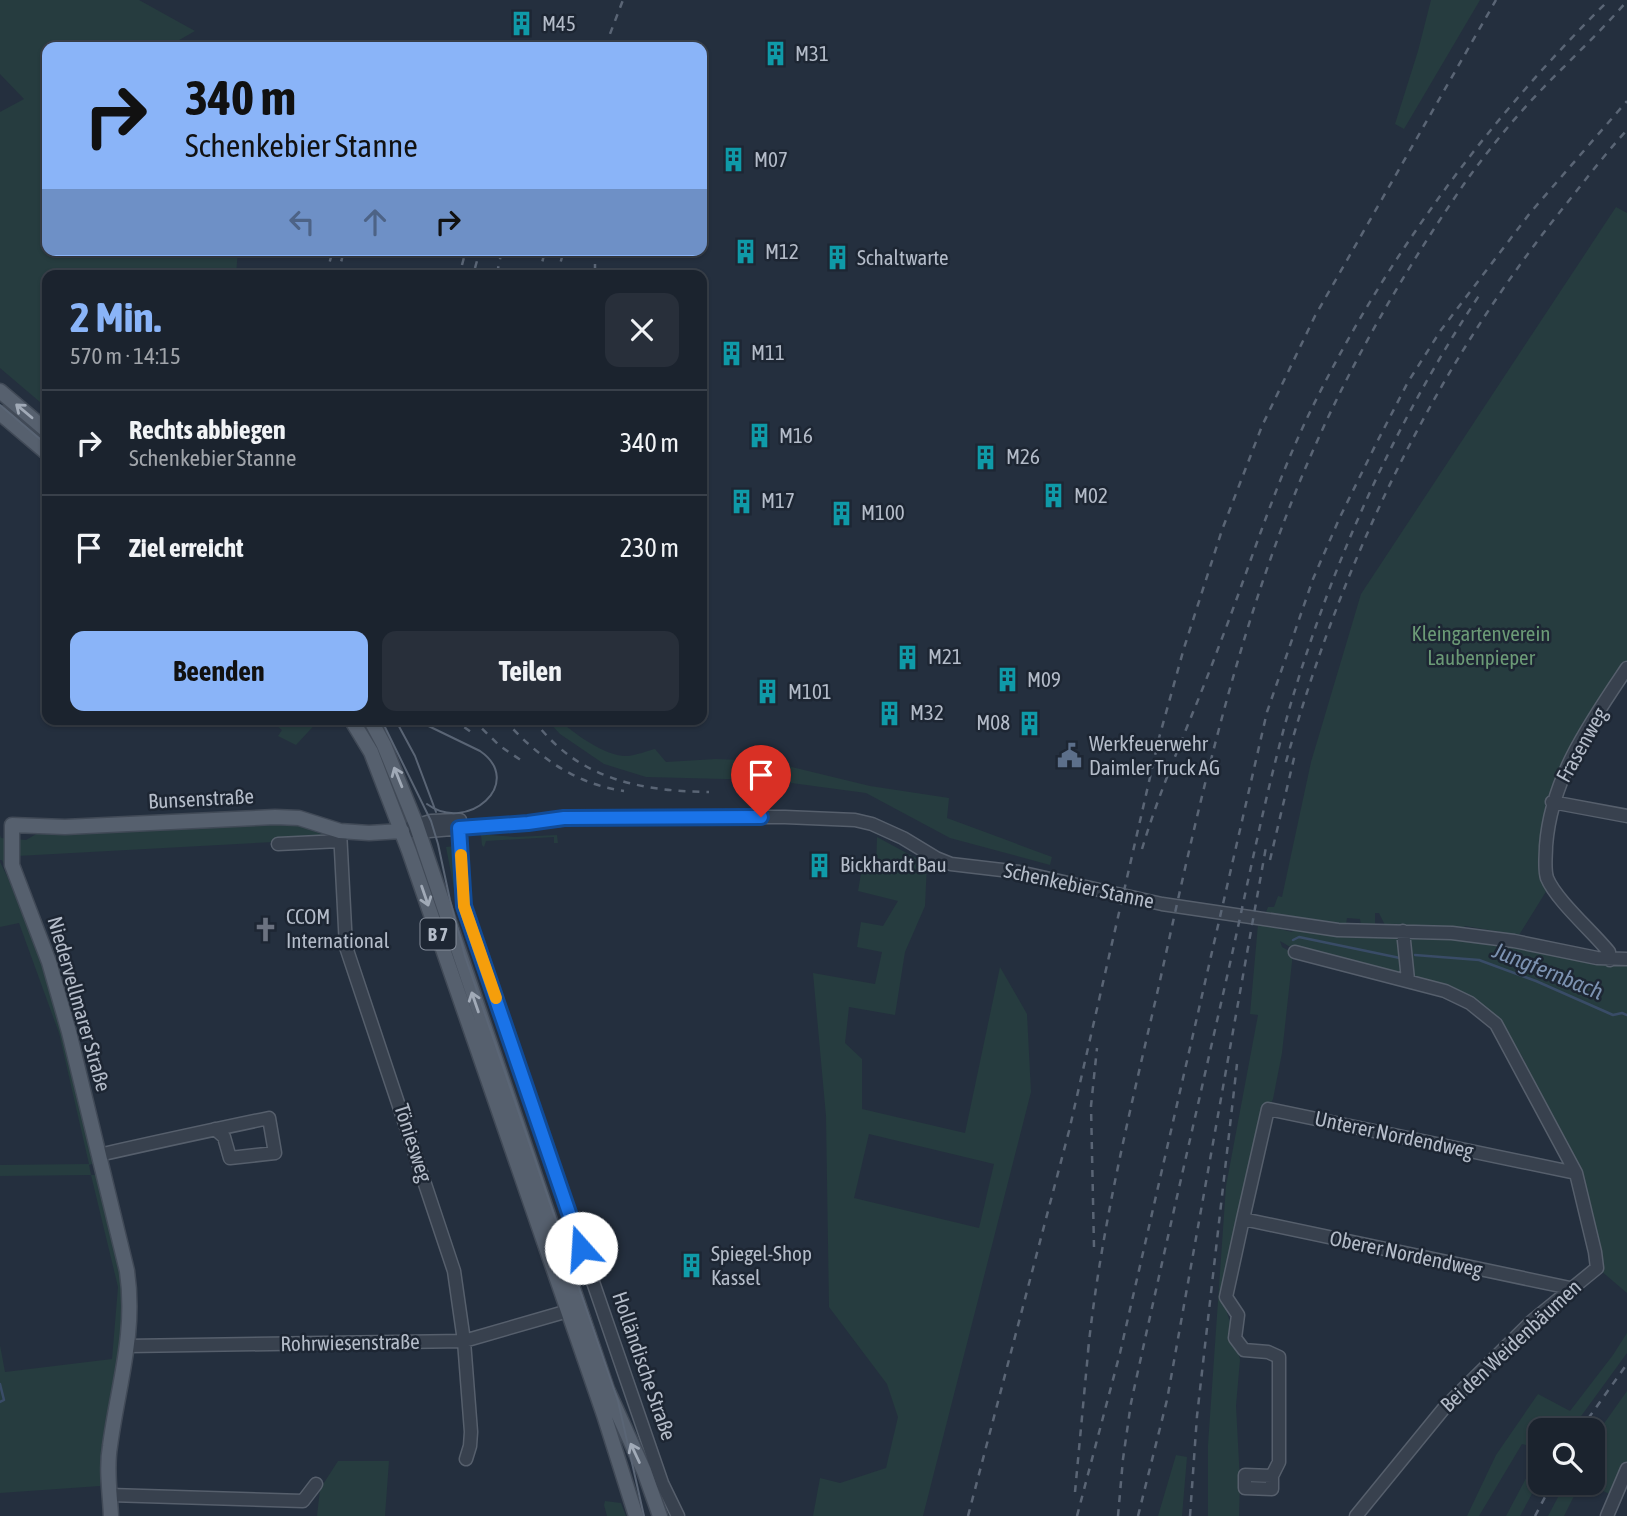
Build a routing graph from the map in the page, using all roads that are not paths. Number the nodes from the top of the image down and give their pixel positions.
1 (0, 391) edge
2 (0, 413) edge
3 (42, 427) edge
4 (42, 449) edge
5 (1625, 674) edge
6 (355, 725) edge
7 (373, 725) edge
8 (1552, 802) junction
9 (1627, 816) edge
10 (537, 820) junction
11 (6, 824) edge
12 (417, 827) junction
13 (459, 828) junction
14 (402, 831) junction
15 (340, 836) junction
16 (278, 844) dead end
17 (1403, 931) junction
18 (1594, 934) junction
19 (1294, 952) dead end
20 (1584, 955) junction
21 (1627, 959) edge
22 (1610, 960) junction
23 (1408, 980) junction
24 (215, 1129) junction
25 (99, 1155) junction
26 (1576, 1173) junction
27 (1242, 1219) junction
28 (1570, 1288) junction
29 (568, 1311) junction
30 (464, 1341) junction
31 (128, 1346) junction
32 (466, 1459) dead end
33 (1627, 1469) edge
34 (1272, 1476) dead end
35 (316, 1484) dead end
36 (110, 1494) junction
37 (111, 1516) edge
38 (636, 1516) edge
39 (660, 1516) edge
40 (678, 1516) edge
41 (1356, 1516) edge
42 (1607, 1516) edge

3 -> 1 main road
2 - 4 main road
5 - 8 street, Frasenweg
6 - 14 main road, B 7
12 -> 7 main road, B 7
8 - 9 street
8 - 18 street, Frasenweg
10 - 12 street, Schenkebier Stanne
10 - 13 street, Schenkebier Stanne
10 - 17 street, Schenkebier Stanne
11 - 15 main road, Bunsenstraße
11 - 25 main road, Niedervellmarer Straße
12 - 13 street, Schenkebier Stanne
12 - 14 street
39 -> 12 main road, B 7
13 - 40 street, Holländische Straße
14 - 15 main road, Bunsenstraße
14 -> 29 main road, B 7
15 - 16 street, Bunsenstraße
15 - 30 street, Töniesweg
17 - 20 street, Schenkebier Stanne
17 - 23 street
18 - 20 street
18 - 22 street, Frasenweg
19 - 23 street, Bei den Weidenbäumen
20 - 22 street, Schenkebier Stanne
21 - 22 street, Schenkebier Stanne
23 - 26 street, Bei den Weidenbäumen
24 - 24 street
24 - 25 street
25 - 31 main road, Niedervellmarer Straße
26 - 27 street, Unterer Nordendweg
26 - 28 street, Bei den Weidenbäumen
27 - 28 street, Oberer Nordendweg
27 - 34 street
28 - 41 street, Bei den Weidenbäumen
29 - 30 street, Rohrwiesenstraße
29 - 38 main road, B 7
30 - 31 street, Rohrwiesenstraße
30 - 32 street, Töniesweg
31 - 36 main road, Niedervellmarer Straße
33 - 42 street
35 - 36 street
36 - 37 main road, Niedervellmarer Straße

